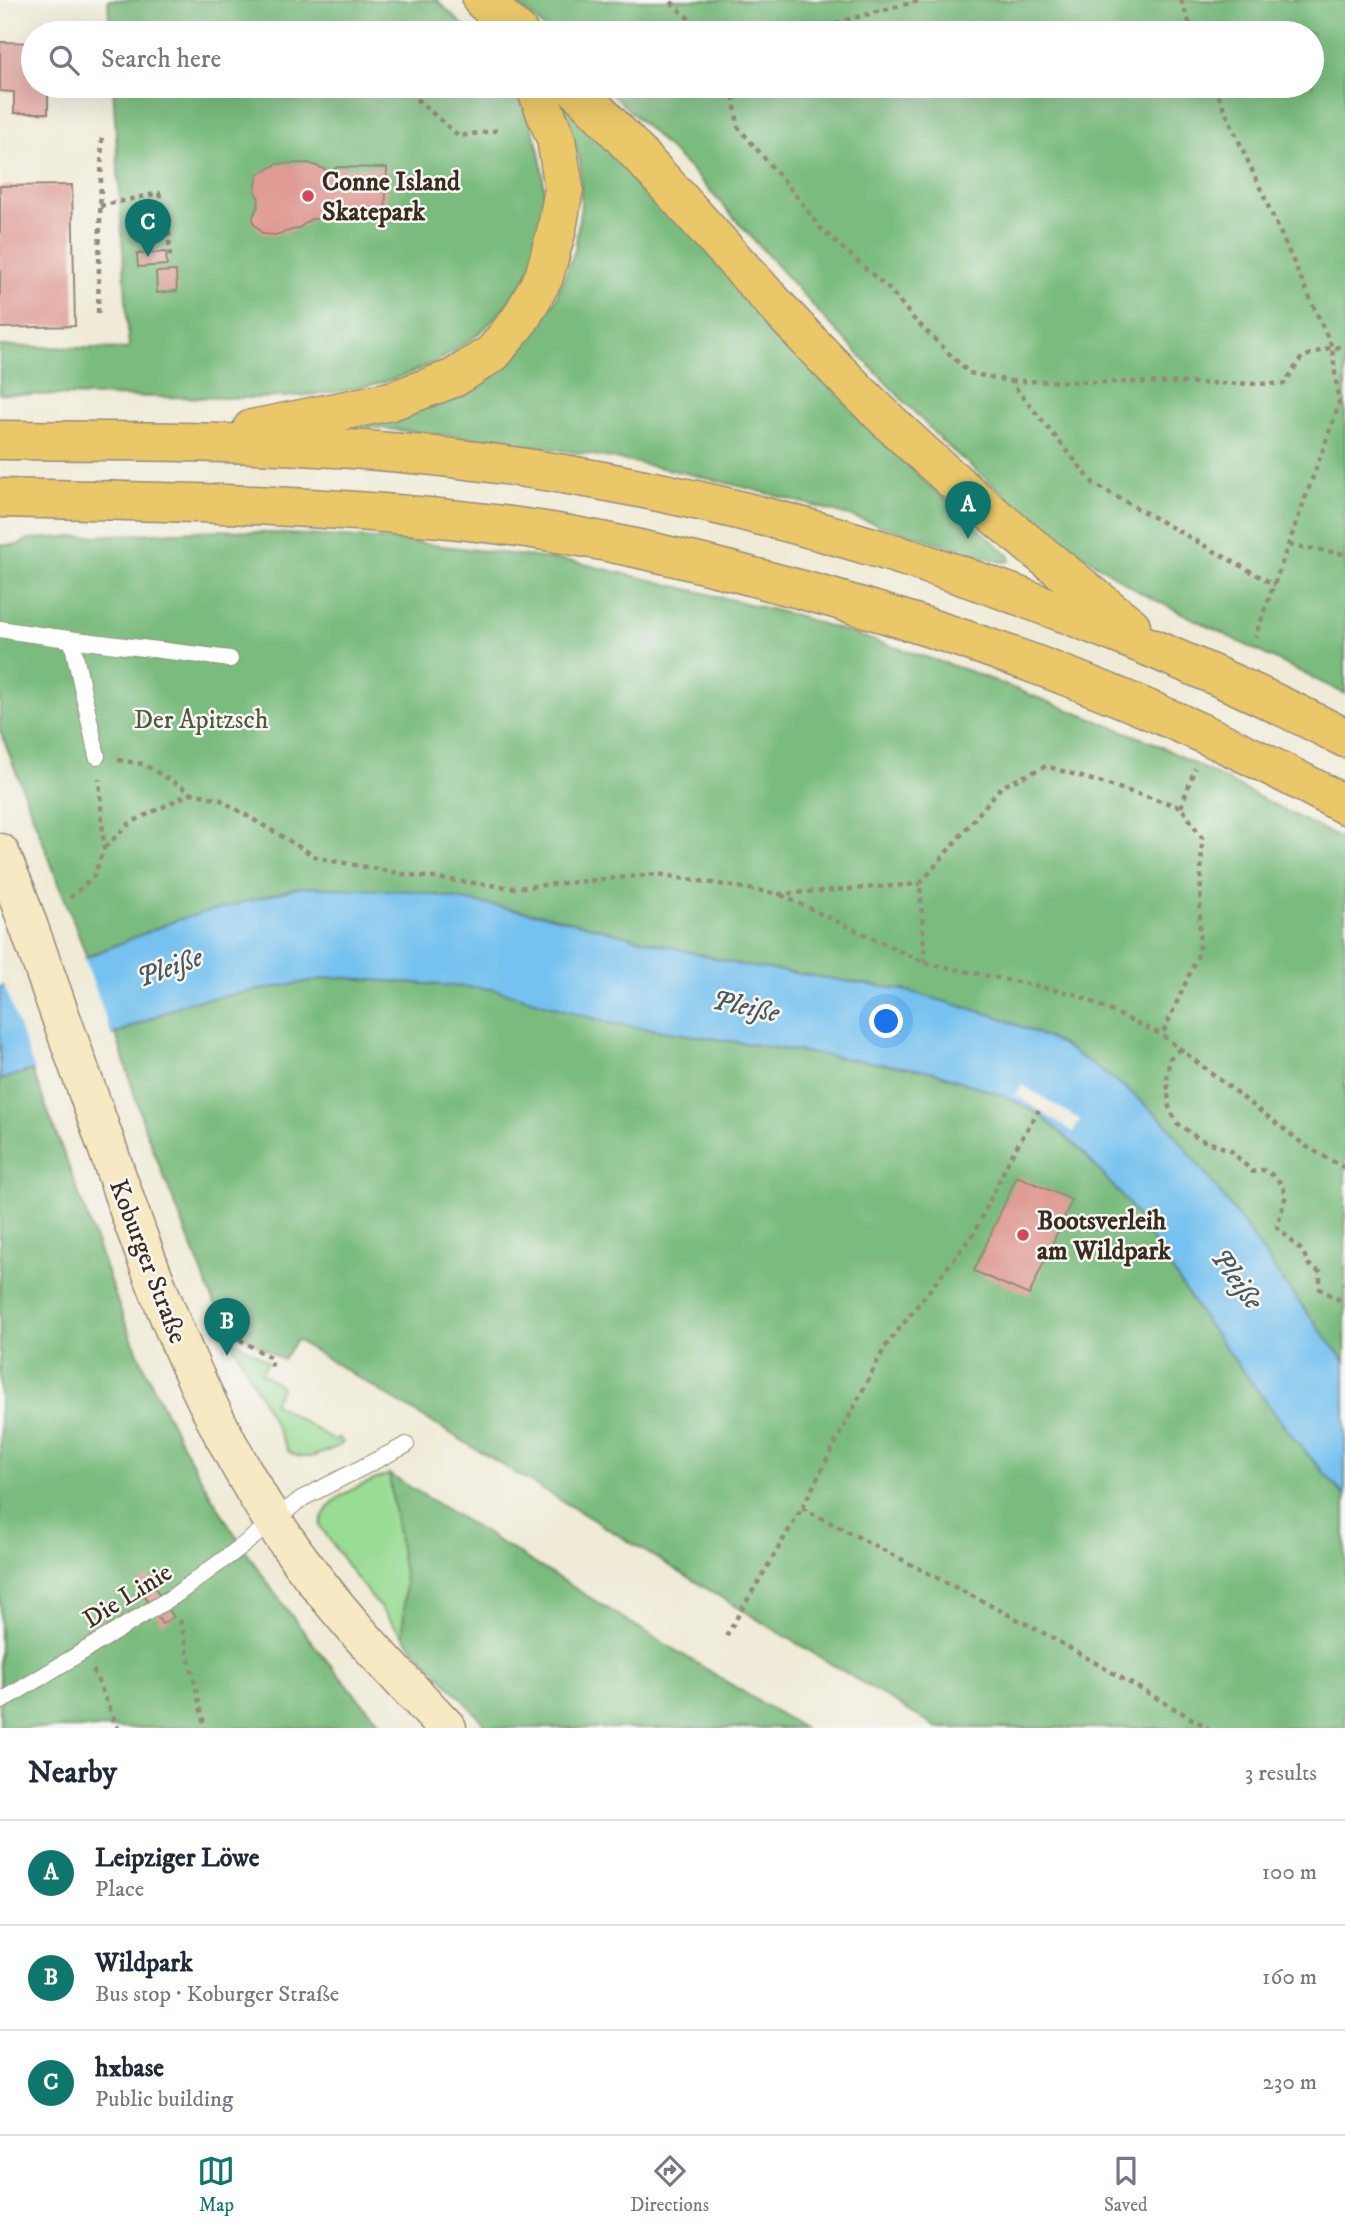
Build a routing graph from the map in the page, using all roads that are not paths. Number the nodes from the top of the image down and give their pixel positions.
1 (471, 0) edge
2 (482, 0) edge
3 (486, 21) edge
4 (506, 21) edge
5 (540, 98) edge
6 (585, 98) edge
7 (0, 440) edge
8 (188, 442) junction
9 (0, 498) edge
10 (0, 629) edge
11 (72, 641) junction
12 (1165, 653) junction
13 (230, 659) dead end
14 (1345, 738) edge
15 (97, 757) road end
16 (1345, 805) edge
17 (0, 853) edge
18 (406, 1445) dead end
19 (273, 1521) junction
20 (0, 1702) edge
21 (447, 1728) edge

1 - 3 highway
2 - 4 highway
5 - 8 highway
6 - 12 highway
7 - 8 highway
8 - 12 highway
9 - 16 highway
10 - 11 lane
11 - 13 lane
11 - 15 lane
12 - 14 highway
17 - 19 main road, Koburger Straße, bridge
18 - 19 lane, Die Linie
19 - 20 lane, Die Linie
19 - 21 main road, Koburger Straße

